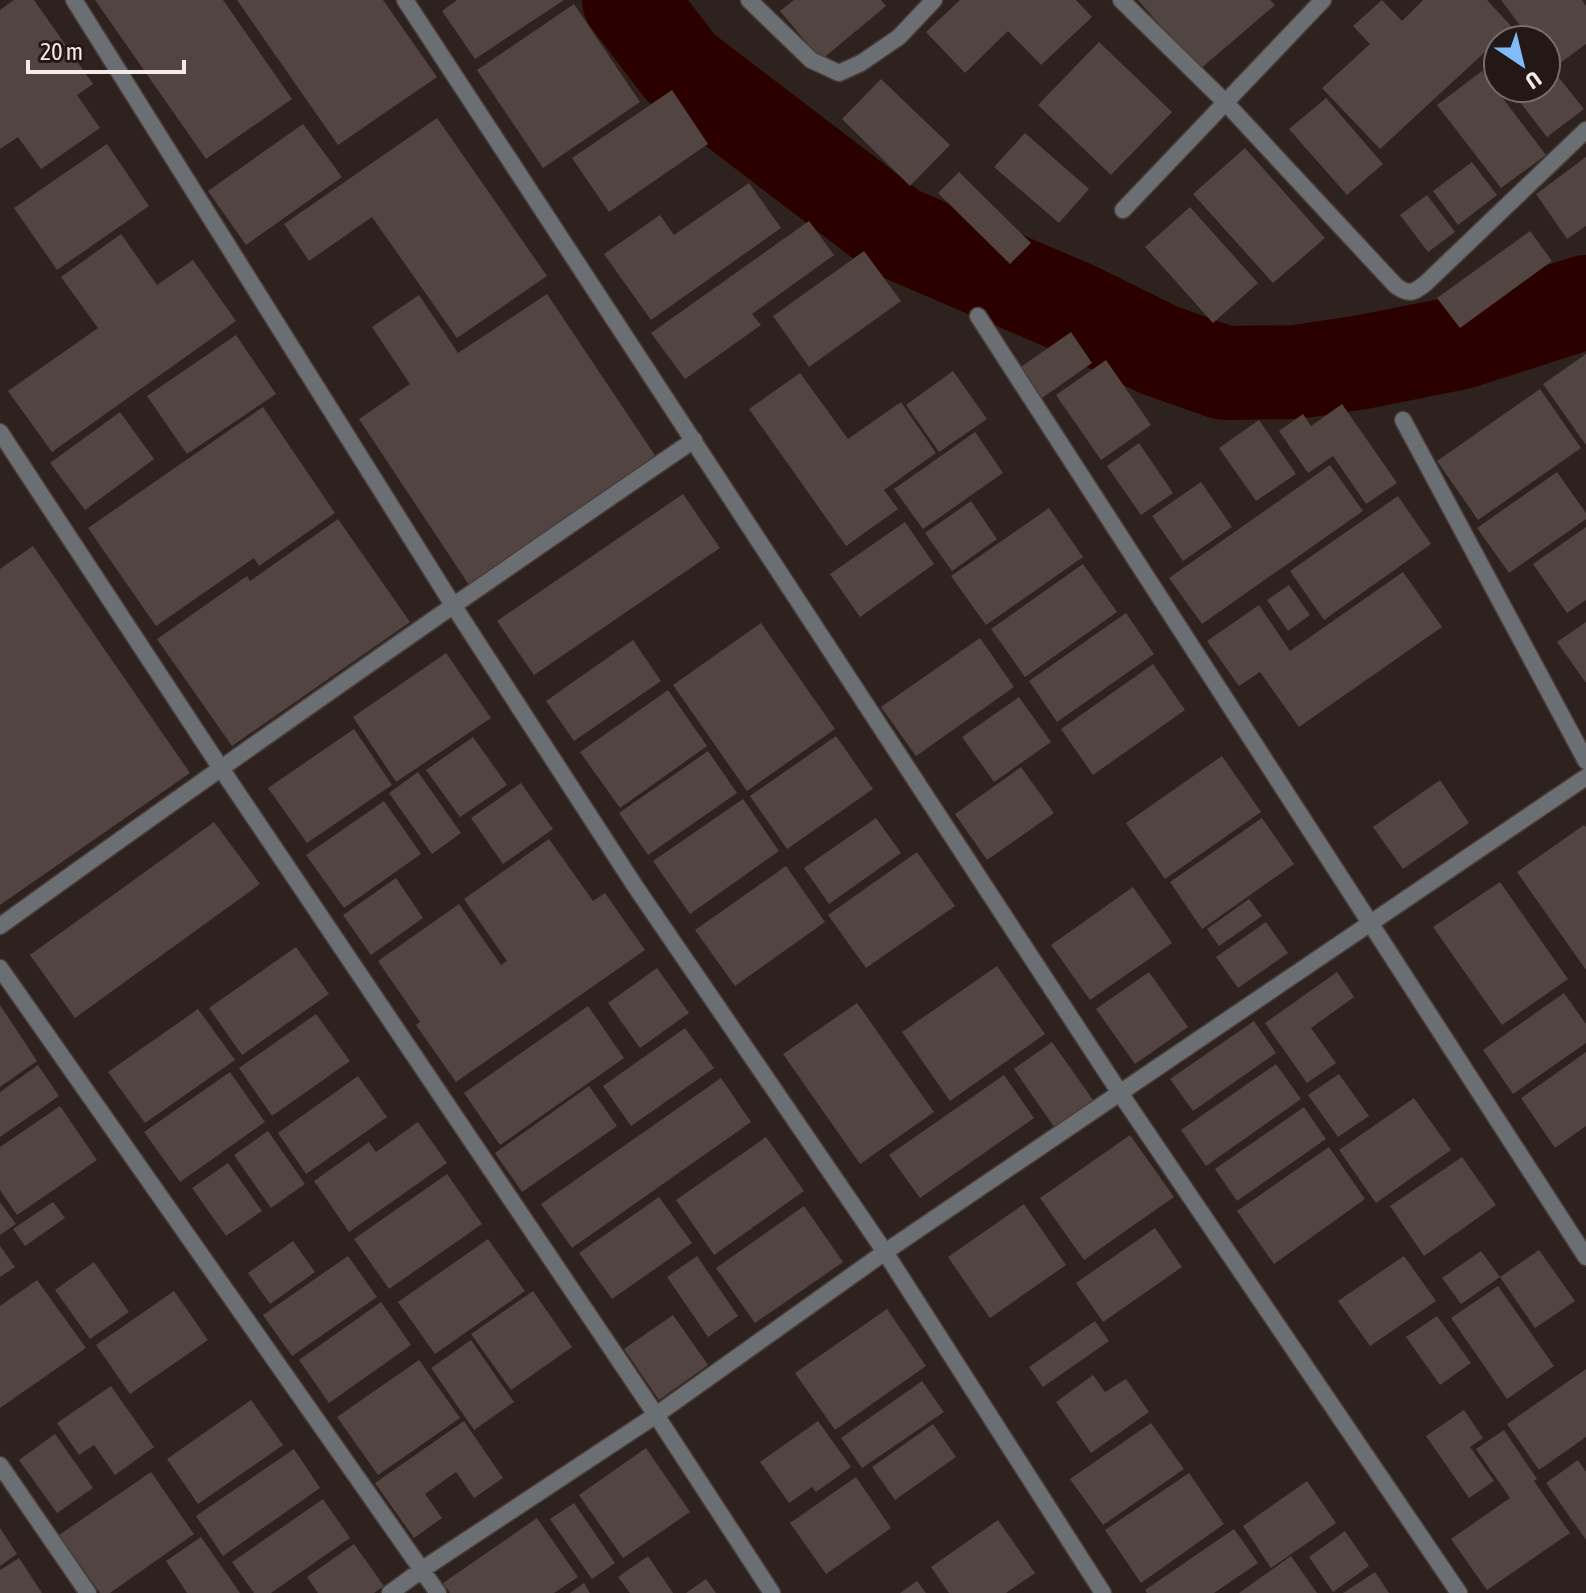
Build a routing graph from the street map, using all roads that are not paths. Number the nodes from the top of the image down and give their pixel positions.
1 (74, 0) edge
2 (405, 0) edge
3 (749, 0) edge
4 (934, 0) edge
5 (1121, 0) edge
6 (1323, 0) edge
7 (1225, 102) junction
8 (1586, 130) edge
9 (1123, 210) dead end
10 (978, 316) dead end
11 (1403, 420) dead end
12 (0, 432) edge
13 (694, 440) junction
14 (453, 605) junction
15 (1586, 761) edge
16 (220, 767) junction
17 (1586, 777) edge
18 (1371, 922) junction
19 (0, 926) edge
20 (0, 968) edge
21 (1120, 1093) junction
22 (885, 1252) junction
23 (1586, 1257) edge
24 (656, 1415) junction
25 (0, 1465) edge
26 (423, 1569) junction
27 (88, 1593) edge
28 (390, 1593) edge
29 (438, 1593) edge
30 (772, 1593) edge
31 (1103, 1593) edge
32 (1459, 1593) edge

1 - 14 street
2 - 13 street
3 - 4 street
5 - 7 street
6 - 7 street
7 - 8 street
7 - 9 street
10 - 18 street
11 - 15 street
12 - 16 street
13 - 14 street
13 - 21 street
14 - 16 street
14 - 22 street
16 - 19 street
16 - 24 street
17 - 18 street
18 - 21 street
18 - 23 street
20 - 26 street
21 - 22 street
21 - 32 street
22 - 24 street
22 - 31 street
24 - 26 street
24 - 30 street
25 - 27 street
26 - 28 street
26 - 29 street

